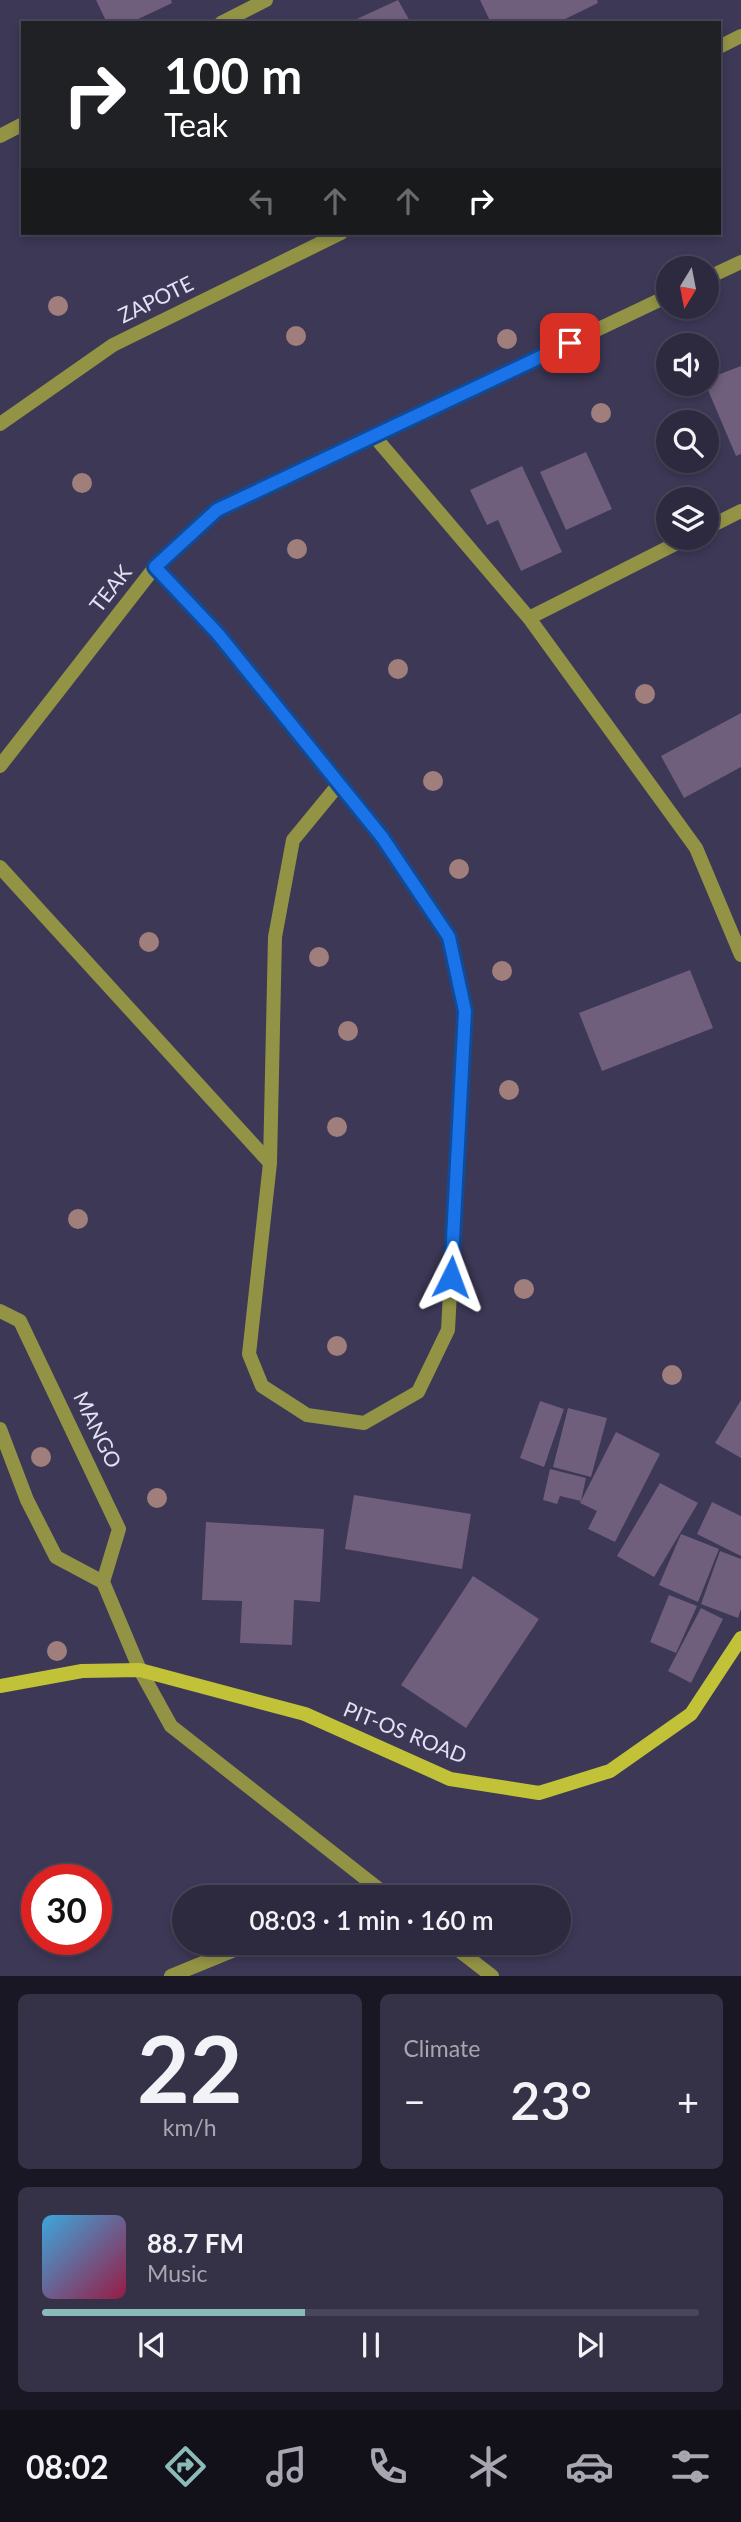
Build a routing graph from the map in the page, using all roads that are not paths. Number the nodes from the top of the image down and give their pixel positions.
1 (266, 0) edge
2 (225, 21) edge
3 (741, 36) edge
4 (721, 46) edge
5 (21, 125) edge
6 (0, 136) edge
7 (337, 235) edge
8 (741, 262) edge
9 (719, 272) edge
10 (656, 302) edge
11 (0, 424) edge
12 (374, 436) junction
13 (741, 511) edge
14 (719, 522) edge
15 (663, 550) edge
16 (155, 567) junction
17 (529, 618) junction
18 (0, 766) edge
19 (339, 785) junction
20 (0, 867) edge
21 (741, 954) edge
22 (270, 1163) junction
23 (0, 1311) edge
24 (0, 1429) edge
25 (103, 1582) junction
26 (741, 1638) edge
27 (140, 1670) junction
28 (0, 1686) edge
29 (374, 1885) edge
30 (222, 1955) edge
31 (465, 1955) edge
32 (171, 1976) edge
33 (492, 1976) edge

1 - 2 street
3 - 4 street
5 - 6 street
7 - 11 street, ZAPOTE
8 - 9 street
10 - 12 street, TEAK
12 - 16 street, TEAK
12 - 17 street
13 - 14 street
15 - 17 street
16 - 18 street, TEAK
16 - 19 street
17 - 21 street
19 - 22 street
19 - 22 street
20 - 22 street
23 - 25 street, MANGO
24 - 25 street
25 - 27 street
26 - 27 street, PIT-OS ROAD
27 - 28 street, PIT-OS ROAD
27 - 29 street
30 - 32 street
31 - 33 street

